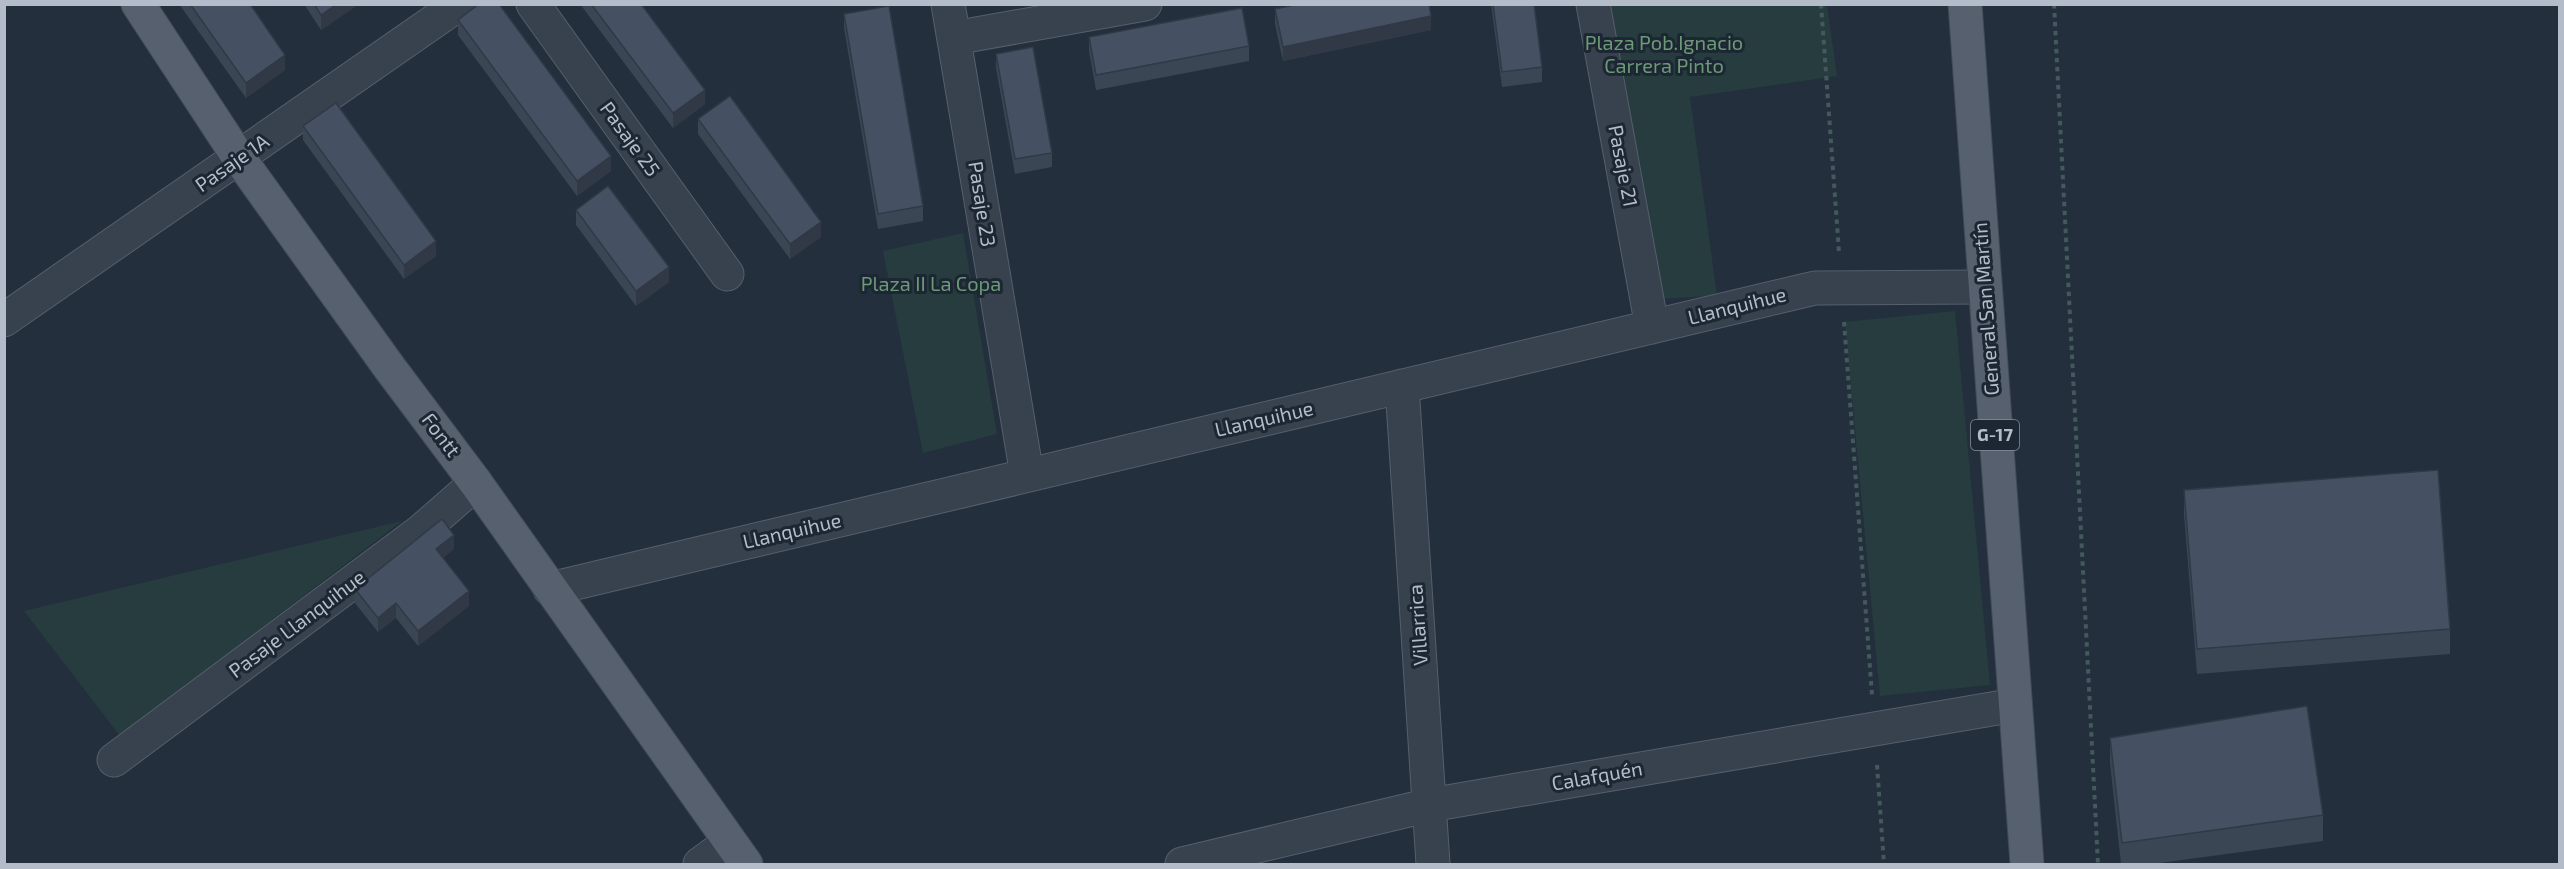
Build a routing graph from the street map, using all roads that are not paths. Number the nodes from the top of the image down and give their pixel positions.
1 (138, 4) edge
2 (459, 4) edge
3 (533, 4) edge
4 (948, 4) edge
5 (1145, 4) edge
6 (1593, 4) edge
7 (1965, 4) edge
8 (954, 38) junction
9 (239, 158) junction
10 (726, 274) dead end
11 (1984, 287) junction
12 (4, 320) edge
13 (1653, 327) junction
14 (1402, 386) junction
15 (1027, 475) junction
16 (476, 483) junction
17 (550, 589) junction
18 (2015, 705) junction
19 (114, 760) dead end
20 (1430, 805) junction
21 (738, 853) edge
22 (699, 864) edge
23 (1182, 864) edge
24 (1433, 864) edge
25 (2027, 864) edge

1 - 9 main road, Fontt
2 - 9 street, Pasaje 1A
3 - 10 street, Pasaje 25
4 - 8 street, Pasaje 23
5 - 8 street
6 - 13 street, Pasaje 21
7 - 11 main road, General San Martín / G-17
8 - 15 street, Pasaje 23
9 - 12 street, Pasaje 1A
9 - 16 main road, Fontt
11 - 13 street, Llanquihue
11 - 18 main road, General San Martín / G-17
13 - 14 street, Llanquihue
14 - 15 street, Llanquihue
14 - 20 street, Villarrica
15 - 17 street, Llanquihue
16 - 17 main road, Fontt
16 - 19 street, Pasaje Llanquihue
17 - 21 main road, Fontt
18 - 20 street, Calafquén
18 - 25 main road, General San Martín / G-17
20 - 23 street, Calafquén
20 - 24 street, Villarrica
21 - 22 street

